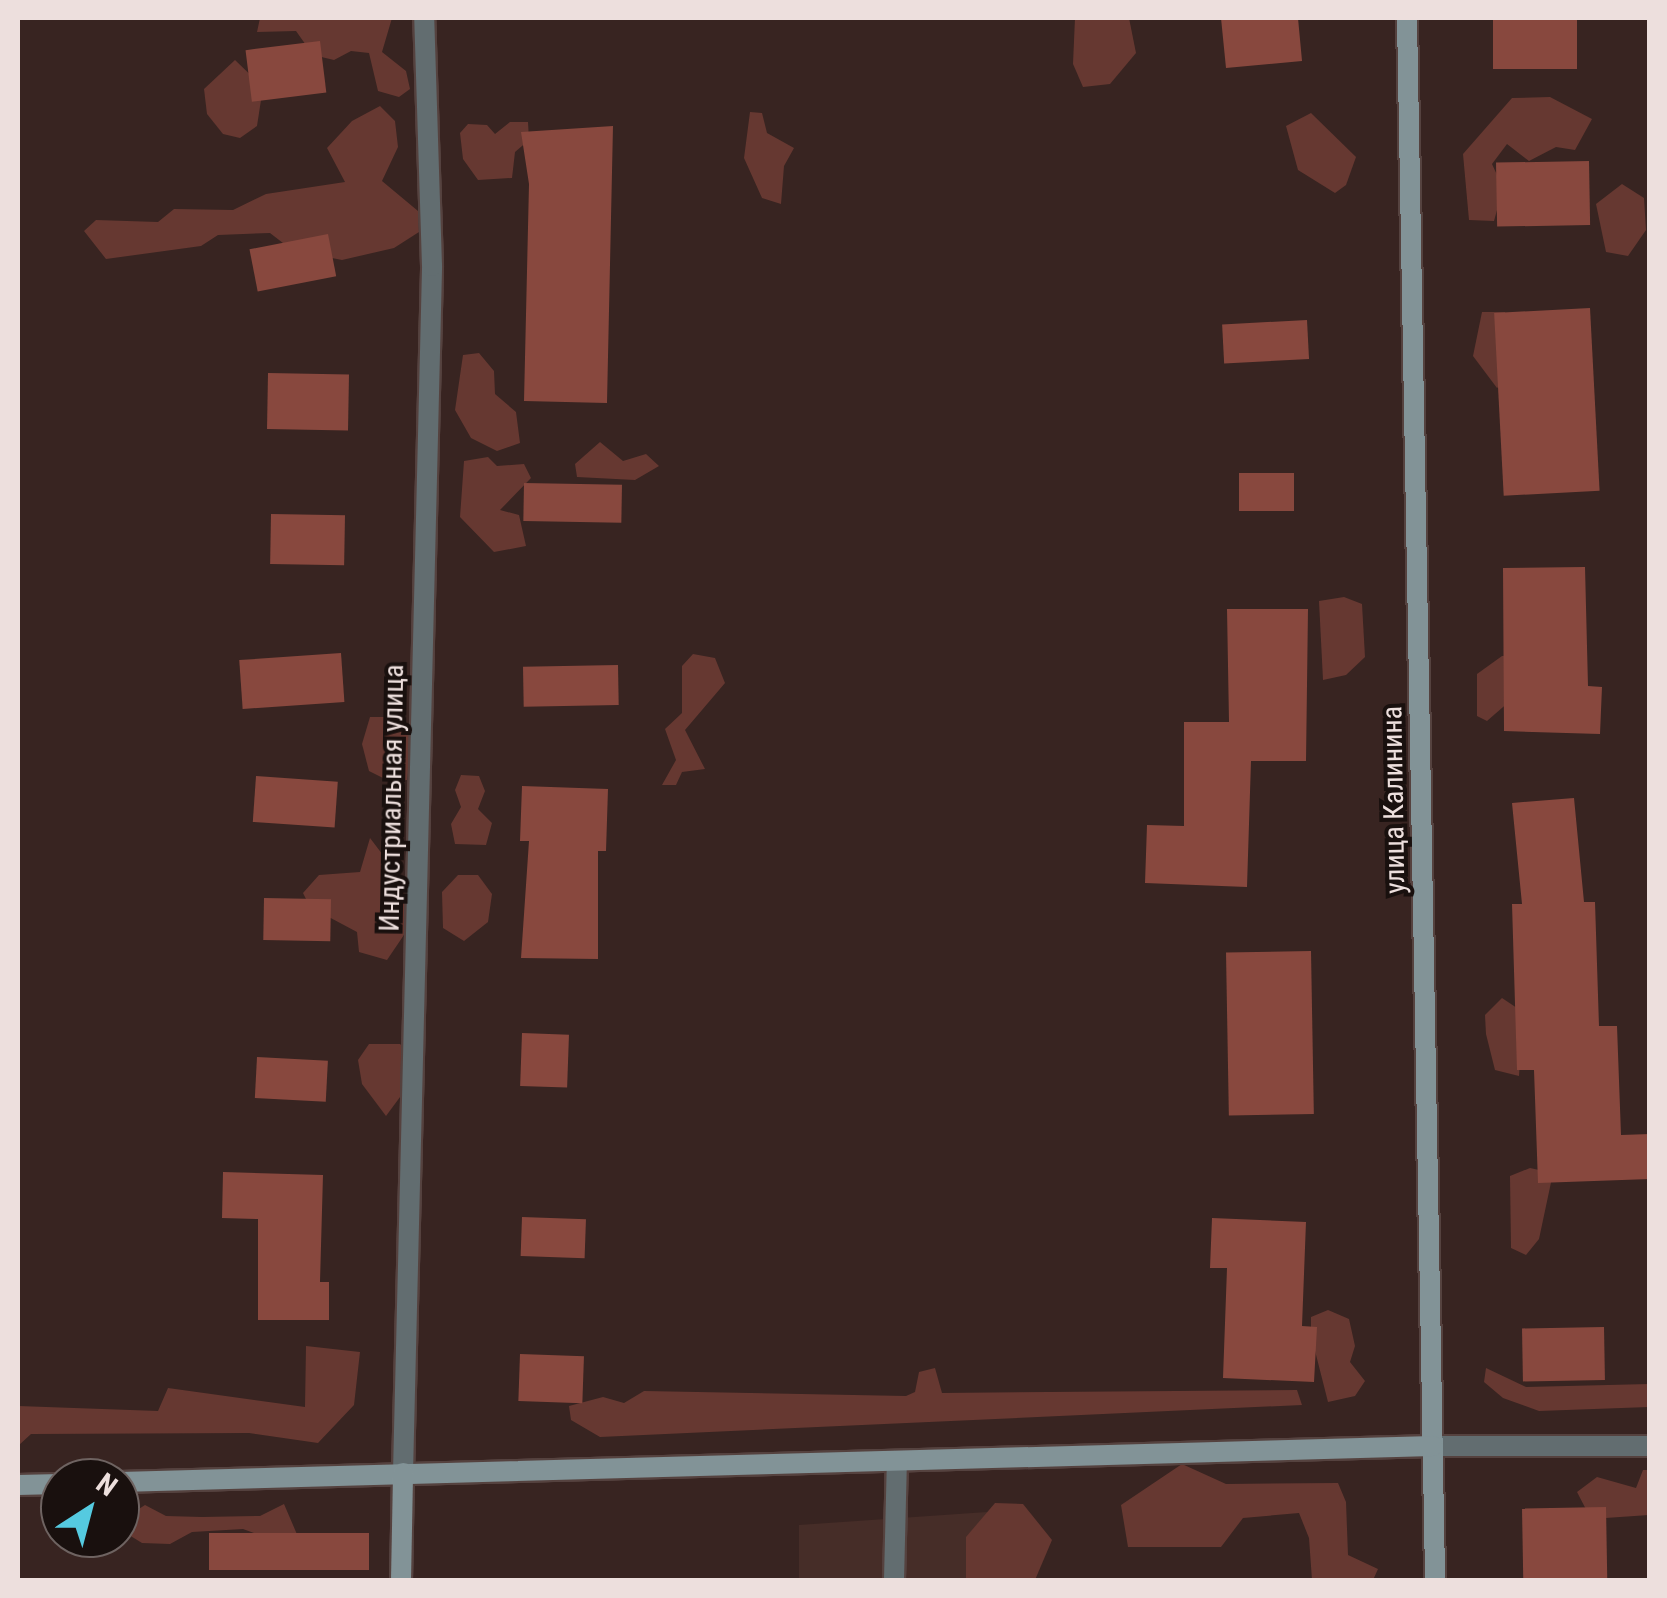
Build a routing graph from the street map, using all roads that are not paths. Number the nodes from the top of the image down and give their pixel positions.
1 (424, 18) edge
2 (1407, 18) edge
3 (1433, 1446) junction
4 (1650, 1446) edge
5 (897, 1461) junction
6 (403, 1473) junction
7 (140, 1481) edge
8 (401, 1580) edge
9 (894, 1580) edge
10 (1435, 1580) edge

1 - 6 street, Индустриальная улица
2 - 3 street, улица Калинина
3 - 4 street
3 - 5 street
3 - 10 street, улица Калинина
5 - 6 street
5 - 9 street
6 - 7 street
6 - 8 street, Индустриальная улица

